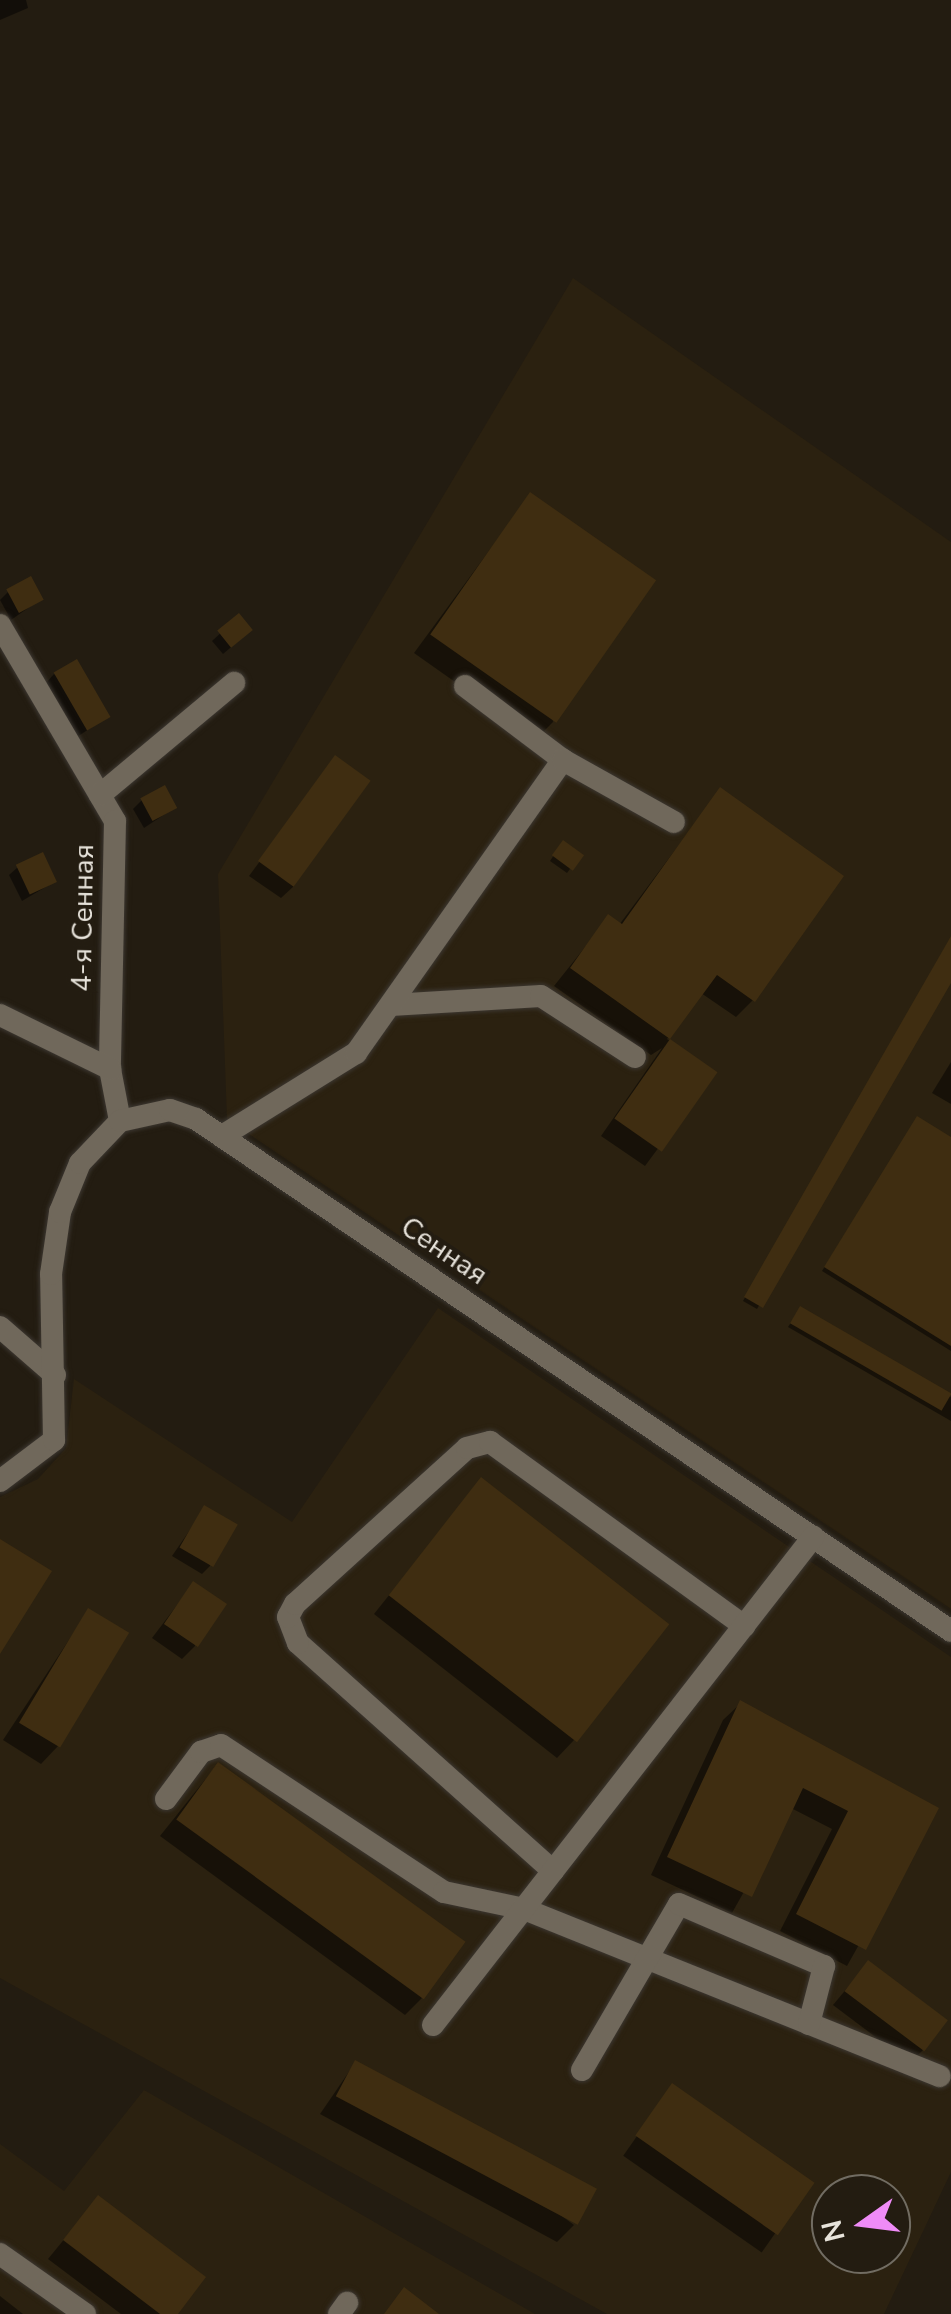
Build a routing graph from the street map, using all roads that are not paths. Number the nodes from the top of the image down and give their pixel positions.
1 (0, 625) edge
2 (234, 684) dead end
3 (465, 686) dead end
4 (563, 760) junction
5 (100, 796) junction
6 (674, 822) dead end
7 (391, 1005) junction
8 (0, 1015) edge
9 (635, 1057) dead end
10 (110, 1069) junction
11 (120, 1121) junction
12 (222, 1136) junction
13 (0, 1327) edge
14 (54, 1375) junction
15 (0, 1481) edge
16 (813, 1538) junction
17 (744, 1626) junction
18 (951, 1631) edge
19 (166, 1799) dead end
20 (553, 1871) junction
21 (524, 1909) junction
22 (644, 1958) junction
23 (809, 2024) junction
24 (434, 2025) dead end
25 (582, 2070) dead end
26 (940, 2076) dead end
27 (0, 2254) edge
28 (85, 2314) edge

1 - 5 street, 4-я Сенная
2 - 5 street
3 - 4 street
4 - 6 street
4 - 7 street
5 - 10 street, 4-я Сенная
7 - 9 street
7 - 12 street
8 - 10 street
10 - 11 street, 4-я Сенная
11 - 12 street, Сенная
11 - 14 street
12 - 16 street, Сенная
13 - 14 street
14 - 15 street
16 - 17 street
16 - 18 street, Сенная
17 - 20 street
17 - 20 street
19 - 21 street
20 - 21 street
21 - 22 street
21 - 24 street
22 - 23 street
22 - 23 street
22 - 25 street
23 - 26 street
27 - 28 street

